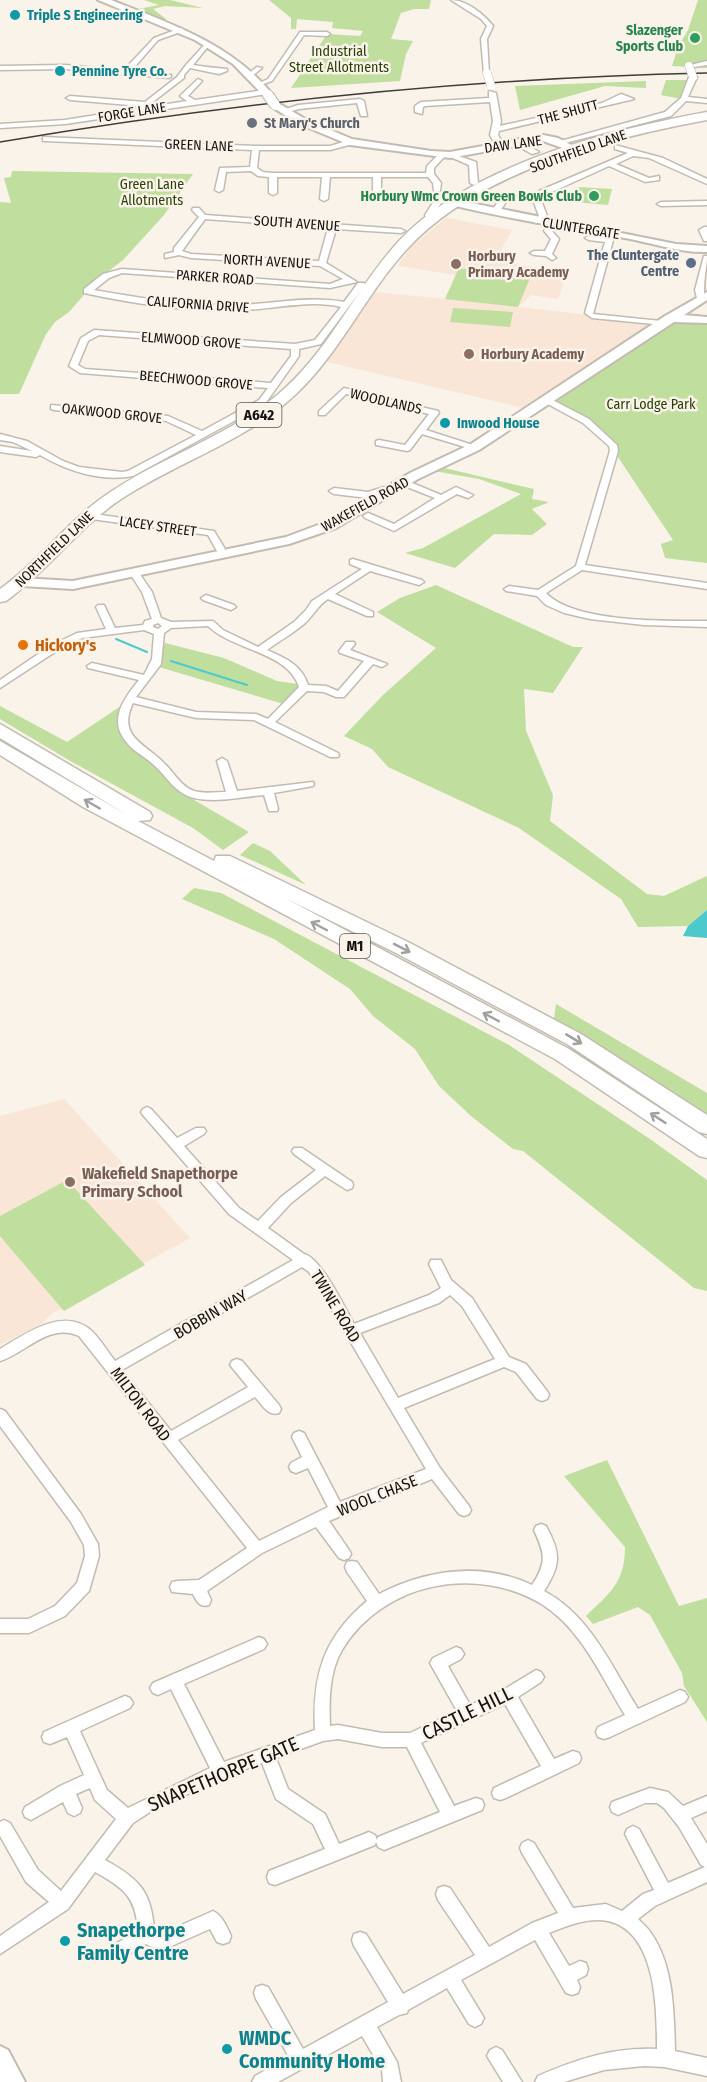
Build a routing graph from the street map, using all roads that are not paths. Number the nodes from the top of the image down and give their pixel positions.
1 (103, 0) edge
2 (454, 0) edge
3 (181, 30) junction
4 (327, 34) dead end
5 (207, 44) junction
6 (707, 63) edge
7 (188, 66) junction
8 (0, 68) edge
9 (259, 68) dead end
10 (225, 70) dead end
11 (126, 72) junction
12 (250, 75) junction
13 (168, 76) dead end
14 (198, 81) dead end
15 (264, 90) junction
16 (70, 98) dead end
17 (684, 99) junction
18 (492, 100) junction
19 (707, 101) edge
20 (193, 102) junction
21 (605, 103) dead end
22 (146, 105) junction
23 (279, 108) junction
24 (419, 112) dead end
25 (364, 114) dead end
26 (707, 116) edge
27 (0, 126) edge
28 (496, 129) junction
29 (46, 139) dead end
30 (515, 141) junction
31 (350, 142) junction
32 (561, 142) junction
33 (499, 144) junction
34 (618, 147) dead end
35 (256, 148) junction
36 (574, 149) junction
37 (535, 152) dead end
38 (632, 153) junction
39 (446, 155) junction
40 (610, 164) junction
41 (253, 169) junction
42 (430, 174) junction
43 (273, 175) junction
44 (326, 175) junction
45 (377, 175) junction
46 (656, 178) dead end
47 (707, 182) edge
48 (474, 183) dead end
49 (437, 189) dead end
50 (219, 190) dead end
51 (273, 193) dead end
52 (324, 199) dead end
53 (377, 199) dead end
54 (504, 199) dead end
55 (456, 202) junction
56 (704, 202) edge
57 (661, 204) dead end
58 (196, 210) dead end
59 (495, 212) junction
60 (429, 215) dead end
61 (203, 217) junction
62 (538, 221) junction
63 (553, 224) junction
64 (333, 226) junction
65 (702, 228) edge
66 (402, 231) dead end
67 (610, 237) junction
68 (589, 238) dead end
69 (707, 249) edge
70 (179, 253) junction
71 (534, 253) dead end
72 (168, 256) dead end
73 (322, 264) junction
74 (349, 280) junction
75 (364, 287) junction
76 (87, 291) joint
77 (704, 297) edge
78 (345, 305) junction
79 (707, 320) edge
80 (665, 321) junction
81 (88, 336) joint
82 (295, 347) junction
83 (273, 386) junction
84 (547, 400) junction
85 (54, 407) dead end
86 (322, 413) dead end
87 (420, 431) junction
88 (0, 437) edge
89 (199, 441) junction
90 (385, 442) dead end
91 (475, 447) junction
92 (0, 449) edge
93 (46, 456) junction
94 (405, 483) junction
95 (334, 491) dead end
96 (392, 491) junction
97 (468, 495) dead end
98 (442, 498) junction
99 (87, 516) junction
100 (368, 516) dead end
101 (220, 549) dead end
102 (353, 562) dead end
103 (580, 567) junction
104 (369, 568) junction
105 (418, 571) dead end
106 (134, 572) junction
107 (22, 582) junction
108 (707, 586) edge
109 (508, 589) dead end
110 (540, 593) junction
111 (328, 595) junction
112 (0, 597) edge
113 (206, 598) dead end
114 (101, 607) dead end
115 (370, 614) dead end
116 (157, 620) junction
117 (210, 622) junction
118 (707, 624) edge
119 (147, 627) junction
120 (164, 628) junction
121 (112, 631) junction
122 (350, 644) dead end
123 (259, 651) junction
124 (371, 660) junction
125 (382, 664) dead end
126 (92, 666) dead end
127 (146, 679) junction
128 (0, 685) edge
129 (304, 688) junction
130 (131, 699) junction
131 (270, 722) junction
132 (0, 730) edge
133 (342, 746) dead end
134 (0, 747) edge
135 (222, 761) dead end
136 (309, 784) dead end
137 (268, 790) junction
138 (226, 794) junction
139 (273, 809) dead end
140 (147, 1112) dead end
141 (707, 1126) edge
142 (200, 1131) dead end
143 (176, 1145) junction
144 (707, 1150) edge
145 (298, 1152) dead end
146 (324, 1170) junction
147 (347, 1185) dead end
148 (259, 1229) junction
149 (305, 1259) junction
150 (436, 1264) dead end
151 (450, 1289) junction
152 (351, 1331) junction
153 (0, 1356) edge
154 (504, 1361) junction
155 (237, 1365) dead end
156 (114, 1368) junction
157 (257, 1389) junction
158 (542, 1395) dead end
159 (396, 1405) junction
160 (274, 1409) dead end
161 (0, 1415) edge
162 (299, 1437) dead end
163 (168, 1439) junction
164 (311, 1460) junction
165 (296, 1467) dead end
166 (435, 1472) junction
167 (337, 1510) junction
168 (464, 1510) dead end
169 (319, 1519) junction
170 (541, 1530) dead end
171 (257, 1549) junction
172 (177, 1587) dead end
173 (535, 1592) junction
174 (376, 1602) junction
175 (0, 1626) edge
176 (259, 1644) dead end
177 (456, 1654) dead end
178 (536, 1677) dead end
179 (175, 1681) junction
180 (158, 1688) dead end
181 (508, 1695) junction
182 (680, 1697) dead end
183 (118, 1703) dead end
184 (467, 1714) junction
185 (635, 1717) junction
186 (71, 1729) junction
187 (604, 1732) dead end
188 (323, 1734) junction
189 (50, 1737) dead end
190 (411, 1740) junction
191 (266, 1754) junction
192 (573, 1758) dead end
193 (551, 1768) junction
194 (220, 1771) junction
195 (93, 1779) junction
196 (66, 1791) junction
197 (500, 1793) dead end
198 (707, 1803) edge
199 (476, 1805) dead end
200 (618, 1807) dead end
201 (74, 1808) dead end
202 (31, 1812) dead end
203 (680, 1815) junction
204 (451, 1816) junction
205 (127, 1818) junction
206 (633, 1834) dead end
207 (5, 1837) edge
208 (528, 1848) dead end
209 (336, 1854) junction
210 (707, 1860) edge
211 (94, 1863) junction
212 (707, 1874) edge
213 (275, 1877) dead end
214 (444, 1894) dead end
215 (665, 1894) junction
216 (62, 1903) junction
217 (568, 1914) junction
218 (626, 1918) junction
219 (538, 1929) junction
220 (146, 1935) junction
221 (223, 1936) dead end
222 (360, 1940) dead end
223 (0, 1946) edge
224 (123, 1948) dead end
225 (487, 1958) junction
226 (573, 1977) dead end
227 (451, 1979) junction
228 (262, 1993) dead end
229 (401, 2007) junction
230 (475, 2018) dead end
231 (366, 2026) junction
232 (496, 2056) dead end
233 (666, 2057) junction
234 (0, 2058) edge
235 (300, 2060) junction
236 (707, 2067) edge
237 (269, 2080) edge
238 (13, 2082) edge
239 (392, 2082) edge
240 (513, 2082) edge
241 (544, 2082) edge

1 - 3 street
2 - 18 street, bridge
3 - 5 street
3 - 11 street
4 - 15 street
5 - 7 street
5 - 12 street
6 - 17 street, bridge
7 - 10 street
7 - 22 street
8 - 11 street
9 - 12 street
11 - 13 street
12 - 15 street
14 - 20 street
15 - 20 street, FORGE LANE
15 - 23 street, bridge
16 - 22 street
17 - 19 street
17 - 32 street, SOUTHFIELD LANE
18 - 24 street
18 - 28 street
20 - 22 street, FORGE LANE
21 - 28 street, THE SHUTT
22 - 27 street, FORGE LANE
23 - 25 street
23 - 31 street, DAW LANE
26 - 36 highway, SOUTHFIELD LANE / A642
28 - 33 street
29 - 35 street, GREEN LANE
30 - 32 street, DAW LANE
30 - 33 street, DAW LANE
30 - 37 street
31 - 35 street, GREEN LANE
31 - 39 street, DAW LANE
32 - 36 street, DAW LANE
33 - 39 street, DAW LANE
34 - 38 street
35 - 41 street
36 - 55 highway, SOUTHFIELD LANE / A642
38 - 40 street
38 - 47 street
39 - 42 street
39 - 48 street, DAW LANE
40 - 46 street
40 - 62 street
41 - 43 street
41 - 50 street
42 - 45 street
42 - 49 street
43 - 44 street
43 - 51 street
44 - 45 street
44 - 52 street
45 - 53 street
54 - 59 street
55 - 59 street, CLUNTERGATE
55 - 60 street
55 - 75 highway, NORTHFIELD LANE / A642
56 - 57 street
58 - 61 street
59 - 62 street, CLUNTERGATE
61 - 64 street, SOUTH AVENUE
61 - 70 street
62 - 63 street, CLUNTERGATE
63 - 67 street, CLUNTERGATE
63 - 71 street
64 - 66 street, SOUTH AVENUE
64 - 73 street
65 - 69 street
67 - 68 street
67 - 69 street, CLUNTERGATE
67 - 80 street
69 - 77 street
70 - 72 street, NORTH AVENUE
70 - 73 street, NORTH AVENUE
73 - 74 street, NORTH AVENUE
74 - 75 street, NORTH AVENUE
74 - 76 street, PARKER ROAD
75 - 78 street, NORTHFIELD LANE
75 - 89 highway, NORTHFIELD LANE / A642
76 - 78 street, CALIFORNIA DRIVE
77 - 80 street, WAKEFIELD ROAD
78 - 82 street, NORTHFIELD LANE
79 - 80 street
80 - 84 street, WAKEFIELD ROAD
81 - 82 street, ELMWOOD GROVE
81 - 83 street, BEECHWOOD GROVE
82 - 83 street, NORTHFIELD LANE
83 - 89 street, NORTHFIELD LANE
84 - 91 street, WAKEFIELD ROAD
84 - 103 street
85 - 89 street, OAKWOOD GROVE
86 - 87 street, WOODLANDS
87 - 90 street, WOODLANDS
87 - 91 street, WOODLANDS
88 - 93 street
89 - 93 street, NORTHFIELD LANE
89 - 99 highway, NORTHFIELD LANE / A642
91 - 94 street, WAKEFIELD ROAD
92 - 93 street
94 - 96 street, WAKEFIELD ROAD
94 - 98 street
95 - 96 street
96 - 106 street, WAKEFIELD ROAD
97 - 98 street
98 - 100 street
99 - 101 street, LACEY STREET
99 - 107 highway, NORTHFIELD LANE / A642
102 - 104 street
103 - 108 street
103 - 110 street
104 - 105 street
104 - 111 street
106 - 107 street, WAKEFIELD ROAD
106 - 116 street
107 - 112 highway, NORTHFIELD LANE / A642
109 - 110 street
110 - 118 street
111 - 115 street
111 - 123 street
113 - 117 street
114 - 121 street
116 - 119 street
116 - 120 street
117 - 120 street
117 - 123 street
119 - 120 street
119 - 121 street
120 - 127 street
121 - 128 street
122 - 124 street
123 - 129 street
124 - 125 street
124 - 129 street
126 - 127 street
127 - 130 street
129 - 131 street
130 - 131 street
130 - 138 street
131 - 133 street
132 -> 141 highway, M1
144 -> 134 highway, M1
135 - 138 street
136 - 137 street
137 - 138 street
137 - 139 street
140 - 143 street, TWINE ROAD
142 - 143 street
143 - 148 street, TWINE ROAD
145 - 146 street
146 - 147 street
146 - 148 street
148 - 149 street, TWINE ROAD
149 - 152 street, TWINE ROAD
149 - 156 street, BOBBIN WAY
150 - 151 street
151 - 152 street
151 - 154 street
152 - 159 street, TWINE ROAD
153 - 156 street, MILTON ROAD
154 - 158 street
154 - 159 street
155 - 157 street
156 - 163 street, MILTON ROAD
157 - 160 street
157 - 163 street
159 - 166 street, TWINE ROAD
161 - 175 street
162 - 164 street
163 - 171 street, MILTON ROAD
164 - 165 street
164 - 167 street
166 - 167 street, WOOL CHASE
166 - 168 street, TWINE ROAD
167 - 169 street, WOOL CHASE
169 - 171 street, WOOL CHASE
169 - 174 street, WOOL CHASE
170 - 173 street
171 - 172 street, WOOL CHASE
173 - 174 street
173 - 185 street
174 - 188 street
176 - 179 street
177 - 184 street
178 - 181 street, CASTLE HILL
179 - 180 street
179 - 194 street
181 - 184 street, CASTLE HILL
181 - 193 street
182 - 185 street
183 - 186 street
184 - 190 street, CASTLE HILL
185 - 187 street
186 - 189 street
186 - 195 street
188 - 190 street, CASTLE HILL
188 - 191 street, SNAPETHORPE GATE
190 - 204 street
191 - 194 street, SNAPETHORPE GATE
191 - 209 street
192 - 193 street
193 - 197 street
194 - 205 street, SNAPETHORPE GATE
195 - 196 street
195 - 205 street
196 - 201 street
196 - 202 street
198 - 203 street
199 - 204 street
200 - 203 street
203 - 210 street
204 - 209 street
205 - 211 street, SNAPETHORPE GATE
206 - 215 street
207 - 216 street
208 - 217 street
209 - 213 street
211 - 216 street, SNAPETHORPE GATE
211 - 220 street
212 - 215 street
214 - 225 street
215 - 218 street
216 - 223 street, SNAPETHORPE GATE
217 - 218 street
217 - 219 street
218 - 233 street
219 - 225 street
219 - 226 street
220 - 221 street
220 - 224 street
222 - 229 street
225 - 227 street
227 - 229 street
227 - 230 street
228 - 235 street
229 - 231 street
231 - 235 street
231 - 239 street
232 - 240 street
233 - 236 street
233 - 241 street
234 - 238 street
235 - 237 street

